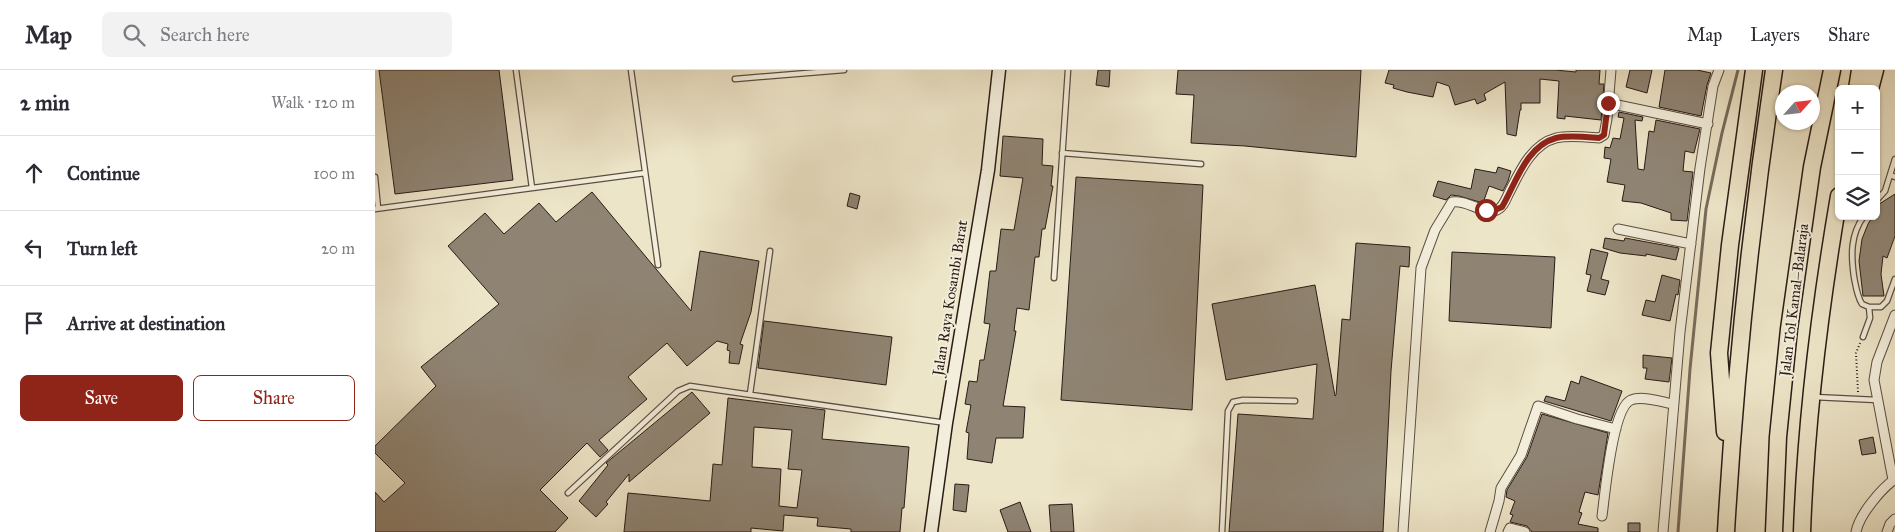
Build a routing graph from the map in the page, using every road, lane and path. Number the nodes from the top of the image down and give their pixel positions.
1 (517, 70) edge
2 (631, 70) edge
3 (844, 70) edge
4 (999, 70) edge
5 (1068, 70) edge
6 (1611, 70) edge
7 (1719, 70) edge
8 (1754, 70) edge
9 (1774, 70) edge
10 (1832, 70) edge
11 (1860, 70) edge
12 (1875, 70) edge
13 (735, 79) dead end
14 (1858, 85) edge
15 (1871, 85) edge
16 (1608, 103) junction
17 (1708, 124) junction
18 (1062, 153) junction
19 (1895, 159) edge
20 (1201, 164) dead end
21 (645, 173) junction
22 (375, 176) edge
23 (1893, 176) edge
24 (532, 188) junction
25 (1880, 197) edge
26 (377, 208) edge
27 (1835, 217) edge
28 (1835, 220) edge
29 (1863, 220) edge
30 (1618, 229) dead end
31 (1831, 238) junction
32 (1691, 244) junction
33 (770, 251) dead end
34 (658, 265) dead end
35 (1053, 278) dead end
36 (1895, 279) edge
37 (1894, 286) edge
38 (1869, 307) junction
39 (1895, 315) edge
40 (1863, 337) joint
41 (750, 394) junction
42 (1811, 397) junction
43 (1859, 399) junction
44 (1877, 400) junction
45 (1295, 401) dead end
46 (1673, 404) junction
47 (946, 423) junction
48 (1616, 429) junction
49 (1894, 480) edge
50 (1729, 484) junction
51 (568, 492) dead end
52 (1603, 516) dead end
53 (1895, 519) edge
54 (931, 532) edge
55 (1222, 532) edge
56 (1403, 532) edge
57 (1490, 532) edge
58 (1509, 532) edge
59 (1525, 532) edge
60 (1663, 532) edge
61 (1726, 532) edge
62 (1774, 532) edge
63 (1802, 532) edge
64 (1855, 532) edge
65 (1887, 532) edge

1 - 24 lane
2 - 21 lane
3 - 13 lane
4 - 47 main road, Jalan Raya Kosambi Barat
5 - 18 lane
6 - 16 street
7 - 17 street
8 - 50 highway
9 - 50 highway
10 - 62 highway, Jalan Tol Kamal–Balaraja
11 - 14 highway
12 - 15 highway
16 - 17 street
16 - 56 street
17 - 32 street
18 - 20 lane
18 - 35 lane
19 - 23 lane
21 - 24 lane
21 - 34 lane
22 - 26 lane
23 - 25 lane
24 - 26 lane
27 - 31 highway
28 - 31 highway
29 - 38 lane
30 - 32 street
31 - 42 highway
32 - 46 street
33 - 41 lane
36 - 37 lane
37 - 38 lane
38 - 40 lane
39 - 44 street
40 - 43 path
41 - 47 lane
41 - 51 lane
42 - 43 lane
42 - 63 highway
43 - 44 lane
44 - 49 street
45 - 55 lane
46 - 48 street
46 - 60 street
47 - 54 main road, Jalan Raya Kosambi Barat
48 - 52 street
48 - 57 street
49 - 64 street
50 - 61 highway
53 - 65 street
58 - 59 street

